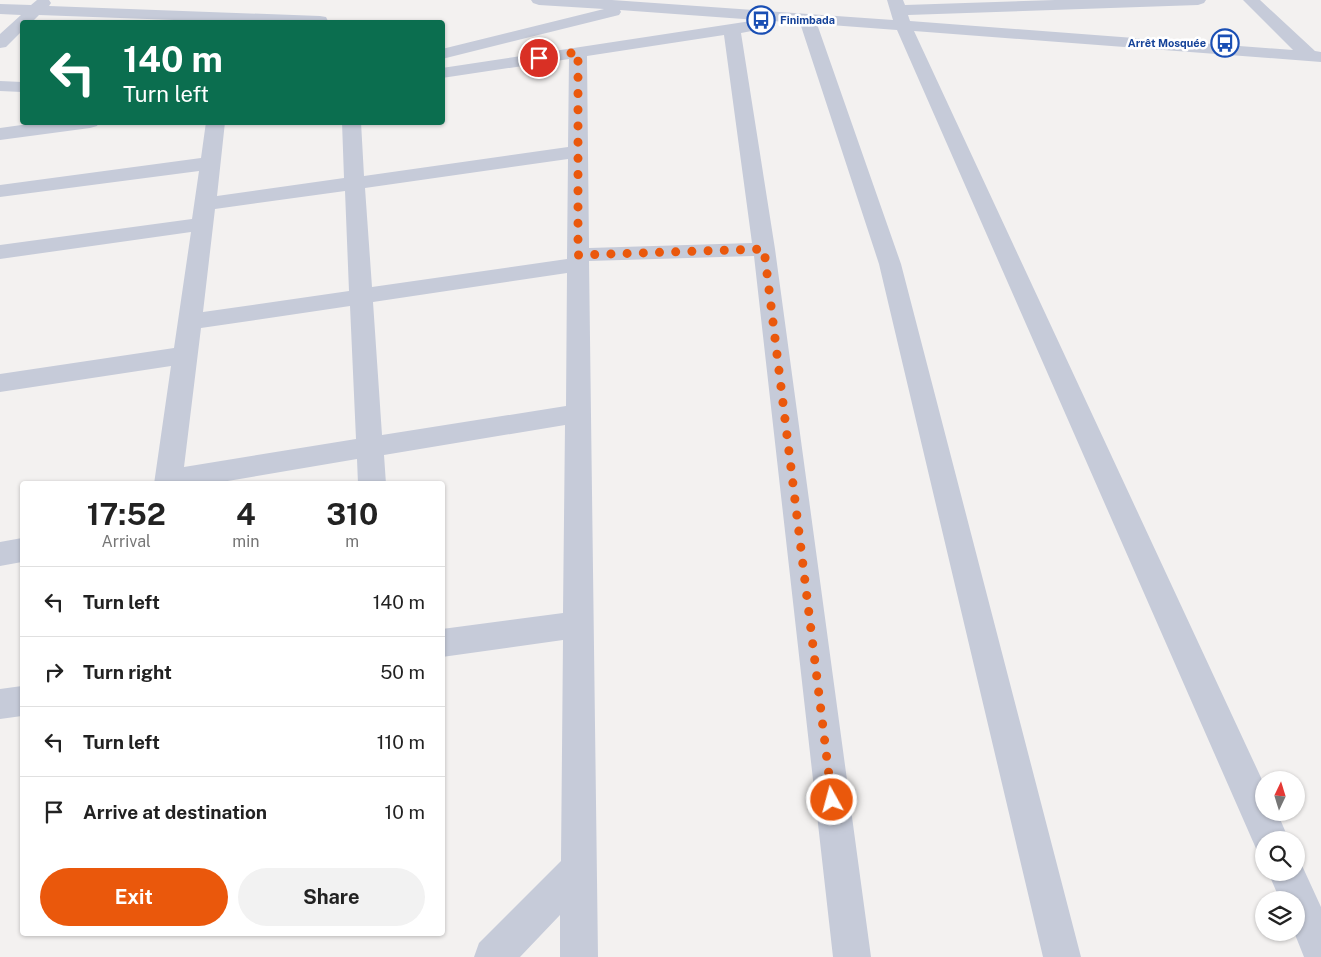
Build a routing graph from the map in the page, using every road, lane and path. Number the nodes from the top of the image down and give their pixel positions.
1 (539, 0) edge
2 (1198, 0) edge
3 (1251, 0) edge
4 (40, 5) edge
5 (697, 5) edge
6 (634, 6) junction
7 (0, 9) edge
8 (899, 12) edge
9 (320, 17) edge
10 (807, 18) junction
11 (24, 20) edge
12 (20, 24) edge
13 (732, 29) junction
14 (0, 43) edge
15 (578, 52) junction
16 (445, 53) edge
17 (1315, 57) edge
18 (445, 73) edge
19 (0, 86) edge
20 (20, 87) edge
21 (68, 125) edge
22 (216, 125) edge
23 (351, 125) edge
24 (0, 134) edge
25 (578, 152) junction
26 (210, 164) junction
27 (354, 183) junction
28 (0, 191) edge
29 (204, 214) junction
30 (764, 249) junction
31 (0, 252) edge
32 (578, 260) junction
33 (361, 297) junction
34 (190, 322) junction
35 (185, 355) junction
36 (0, 383) edge
37 (579, 412) junction
38 (370, 447) junction
39 (169, 481) edge
40 (175, 481) edge
41 (372, 481) edge
42 (20, 550) edge
43 (0, 554) edge
44 (579, 624) junction
45 (445, 643) edge
46 (20, 701) edge
47 (0, 704) edge
48 (1267, 831) edge
49 (579, 868) junction
50 (1290, 881) edge
51 (1321, 950) edge
52 (493, 957) edge
53 (579, 957) edge
54 (852, 957) edge
55 (1062, 957) edge

1 - 6 street
2 - 8 street
3 - 17 street
4 - 7 street
4 - 9 street
4 - 11 street
5 - 6 street
5 - 10 street
6 - 16 street
8 - 10 street
8 - 17 street
8 - 48 street
10 - 13 street
10 - 55 street
12 - 14 street
13 - 15 street
13 - 30 street
15 - 18 street
15 - 25 street
19 - 20 street
21 - 24 street
22 - 26 street
23 - 27 street
25 - 27 street
25 - 32 street
26 - 28 street
26 - 29 street
27 - 29 street
27 - 33 street
29 - 31 street
29 - 34 street
30 - 32 street
30 - 54 street
32 - 33 street
32 - 37 street
33 - 34 street
33 - 38 street
34 - 35 street
35 - 36 street
35 - 39 street
37 - 38 street
37 - 44 street
38 - 40 street
38 - 41 street
42 - 43 street
44 - 45 street
44 - 49 street
46 - 47 street
49 - 52 street
49 - 53 street
50 - 51 street

